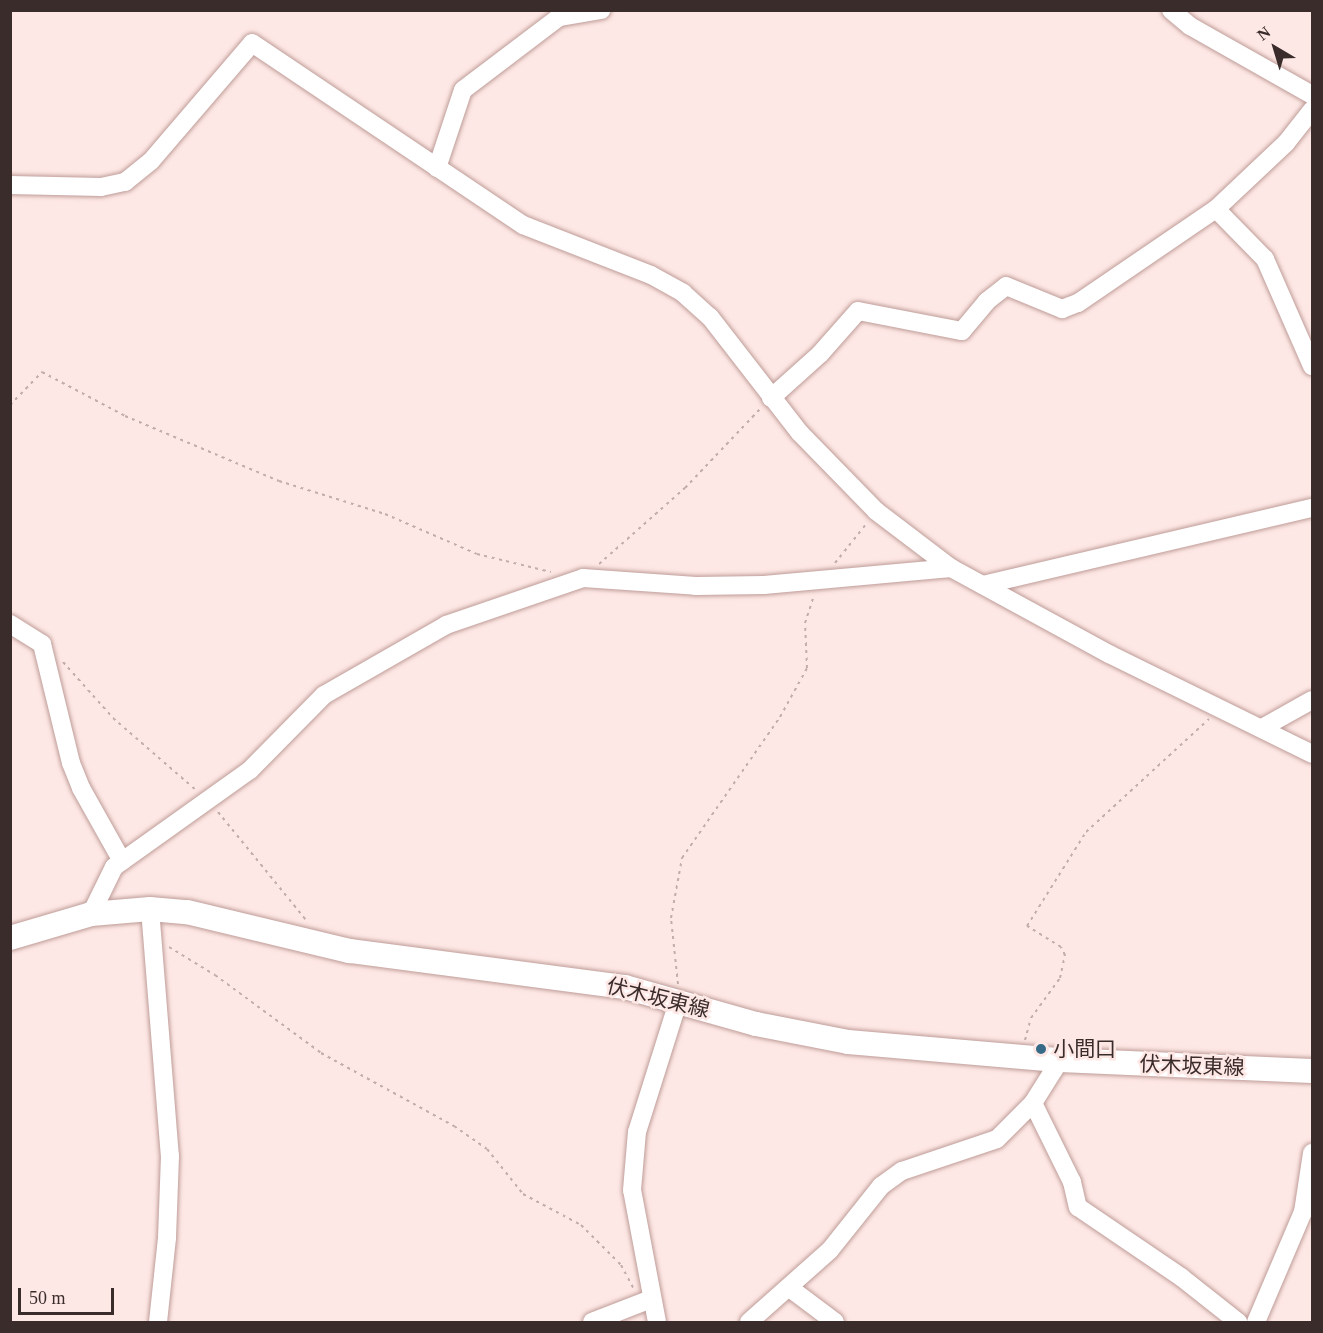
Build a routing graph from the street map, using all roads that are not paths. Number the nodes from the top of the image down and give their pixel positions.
1 (601, 10) edge
2 (1171, 10) edge
3 (1312, 95) edge
4 (1312, 110) edge
5 (437, 168) junction
6 (10, 185) edge
7 (1216, 209) junction
8 (1312, 366) edge
9 (771, 398) junction
10 (1312, 508) edge
11 (951, 568) junction
12 (983, 585) junction
13 (10, 624) edge
14 (1312, 700) edge
15 (1262, 728) junction
16 (1312, 754) edge
17 (122, 861) junction
18 (150, 909) junction
19 (91, 914) junction
20 (10, 938) edge
21 (678, 1002) junction
22 (1060, 1060) junction
23 (1312, 1071) edge
24 (1033, 1103) junction
25 (1312, 1153) edge
26 (791, 1289) junction
27 (646, 1301) junction
28 (158, 1323) edge
29 (591, 1323) edge
30 (657, 1323) edge
31 (749, 1323) edge
32 (835, 1323) edge
33 (1238, 1323) edge
34 (1256, 1323) edge

1 - 5 street
2 - 3 street
4 - 7 street
5 - 6 street
5 - 9 street
7 - 8 street
7 - 9 street
9 - 11 street
10 - 12 street
11 - 12 street
11 - 17 street
12 - 15 street
13 - 17 street
14 - 15 street
15 - 16 street
17 - 19 street
18 - 19 main road, 伏木坂東線
18 - 21 main road, 伏木坂東線
18 - 28 street
19 - 20 main road, 伏木坂東線
21 - 22 main road, 伏木坂東線
21 - 27 street
22 - 23 main road, 伏木坂東線
22 - 24 street
24 - 26 street
24 - 33 street
25 - 34 street
26 - 31 street
26 - 32 street
27 - 29 street
27 - 30 street

